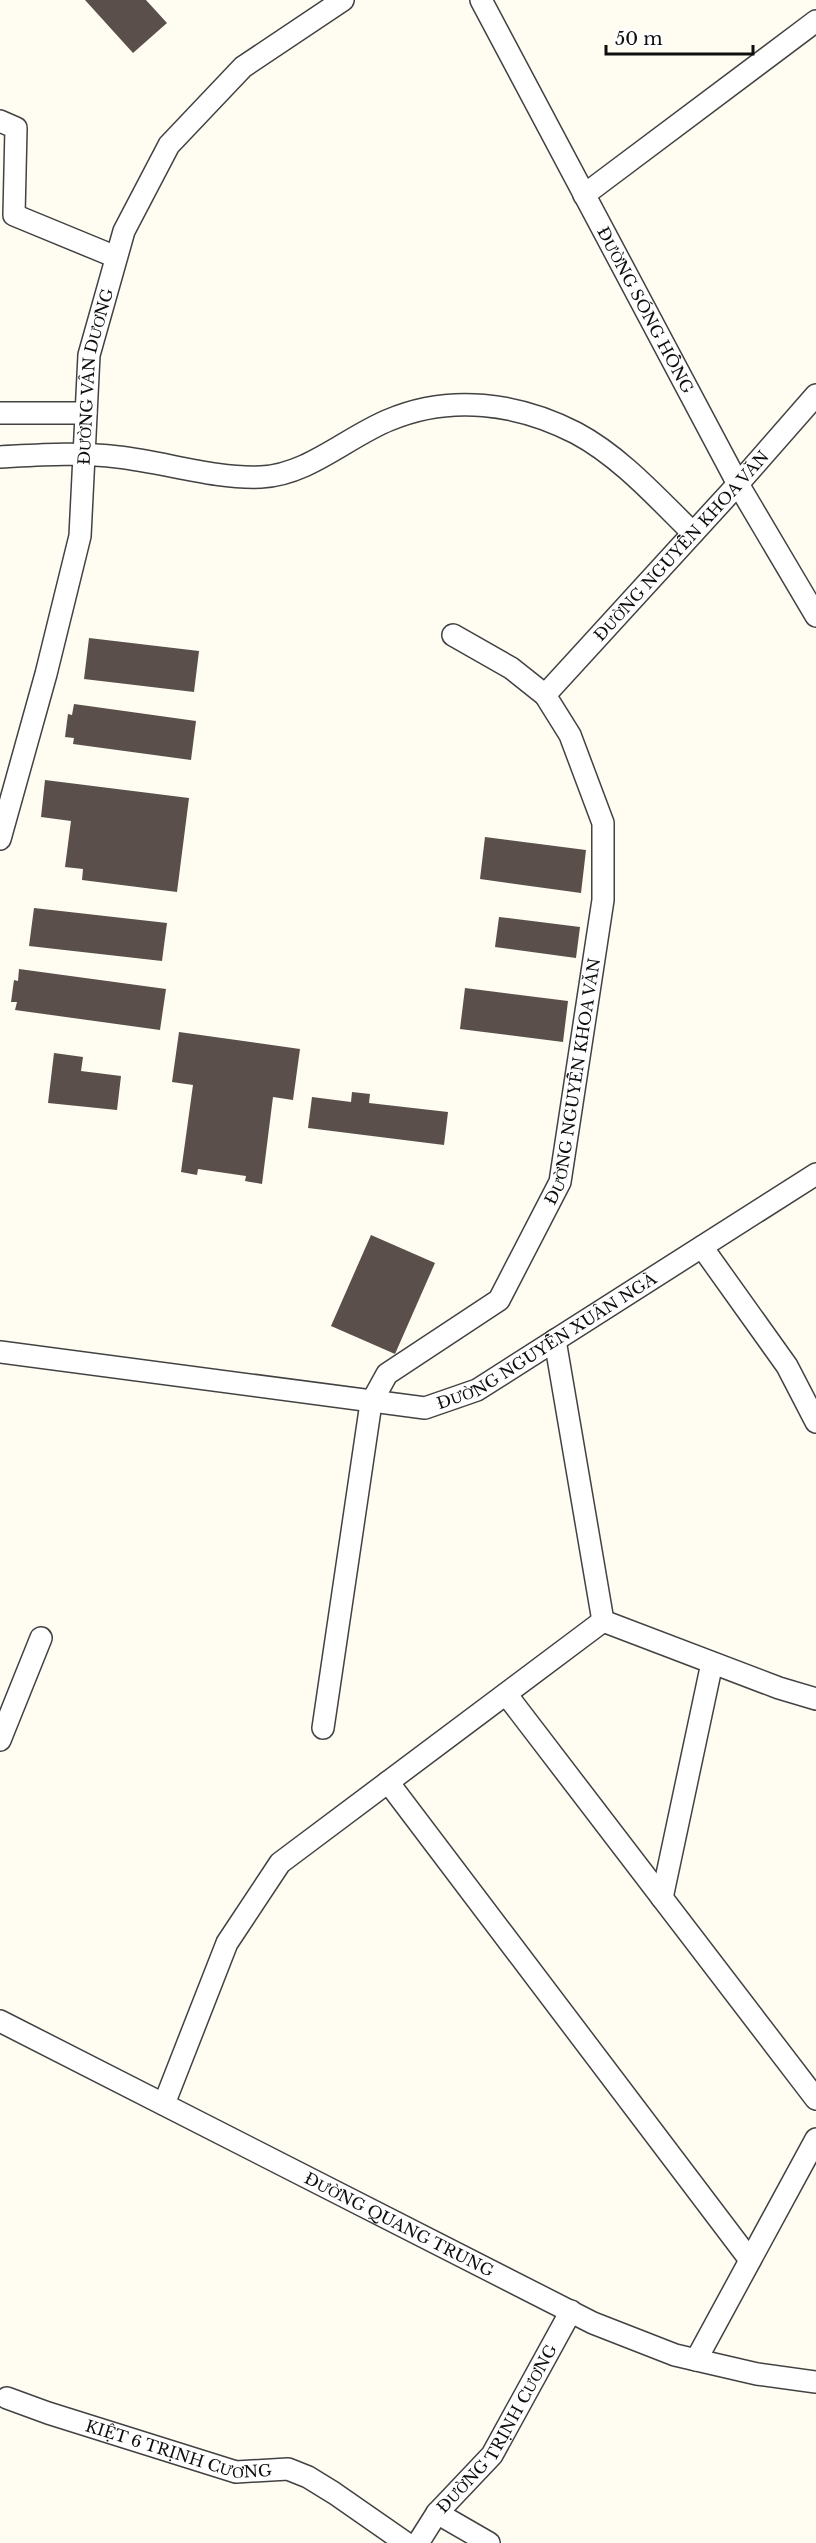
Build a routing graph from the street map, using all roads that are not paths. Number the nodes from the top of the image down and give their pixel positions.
1 (343, 0) edge
2 (481, 0) edge
3 (816, 21) edge
4 (0, 121) edge
5 (584, 195) junction
6 (116, 257) junction
7 (816, 395) edge
8 (0, 413) edge
9 (86, 413) junction
10 (84, 454) junction
11 (0, 457) edge
12 (738, 484) junction
13 (693, 533) junction
14 (816, 616) edge
15 (453, 635) dead end
16 (545, 695) junction
17 (0, 839) edge
18 (816, 1174) edge
19 (702, 1246) junction
20 (555, 1340) junction
21 (0, 1352) edge
22 (371, 1402) junction
23 (816, 1422) edge
24 (603, 1621) junction
25 (41, 1638) dead end
26 (712, 1663) junction
27 (506, 1694) junction
28 (816, 1699) edge
29 (322, 1728) dead end
30 (0, 1740) edge
31 (388, 1782) junction
32 (662, 1898) junction
33 (0, 2021) edge
34 (816, 2099) edge
35 (164, 2104) junction
36 (816, 2139) edge
37 (750, 2260) junction
38 (571, 2311) junction
39 (696, 2360) junction
40 (816, 2382) edge
41 (7, 2398) dead end
42 (437, 2513) junction
43 (406, 2543) edge
44 (418, 2543) edge
45 (489, 2543) edge

1 - 6 street, ĐƯỜNG VÂN DƯƠNG
2 - 5 street, ĐƯỜNG SÓNG HỒNG
3 - 5 street
4 - 6 street
5 - 12 street, ĐƯỜNG SÓNG HỒNG
6 - 9 street, ĐƯỜNG VÂN DƯƠNG
7 - 12 street, ĐƯỜNG NGUYỄN KHOA VĂN
8 - 9 street
9 - 10 street, ĐƯỜNG VÂN DƯƠNG
10 - 11 street
10 - 13 street
10 - 17 street, ĐƯỜNG VÂN DƯƠNG
12 - 13 street, ĐƯỜNG NGUYỄN KHOA VĂN
12 - 14 street, ĐƯỜNG SÓNG HỒNG
13 - 16 street, ĐƯỜNG NGUYỄN KHOA VĂN
15 - 16 street, ĐƯỜNG NGUYỄN KHOA VĂN
16 - 22 street, ĐƯỜNG NGUYỄN KHOA VĂN
18 - 19 street, ĐƯỜNG NGUYỄN XUÂN NGÀ
19 - 20 street, ĐƯỜNG NGUYỄN XUÂN NGÀ
19 - 23 street
20 - 22 street, ĐƯỜNG NGUYỄN XUÂN NGÀ
20 - 24 street
21 - 22 street, ĐƯỜNG NGUYỄN XUÂN NGÀ
22 - 29 street
24 - 26 street
24 - 27 street
25 - 30 street
26 - 28 street
26 - 32 street
27 - 31 street
27 - 32 street
31 - 35 street
31 - 37 street
32 - 34 street
33 - 35 street, ĐƯỜNG QUANG TRUNG
35 - 38 street, ĐƯỜNG QUANG TRUNG
36 - 37 street
37 - 39 street
38 - 39 street, ĐƯỜNG QUANG TRUNG
38 - 42 street, ĐƯỜNG TRỊNH CƯƠNG
39 - 40 street, ĐƯỜNG QUANG TRUNG
41 - 43 street, KIỆT 6 TRỊNH CƯƠNG
42 - 44 street, ĐƯỜNG TRỊNH CƯƠNG
42 - 45 street

